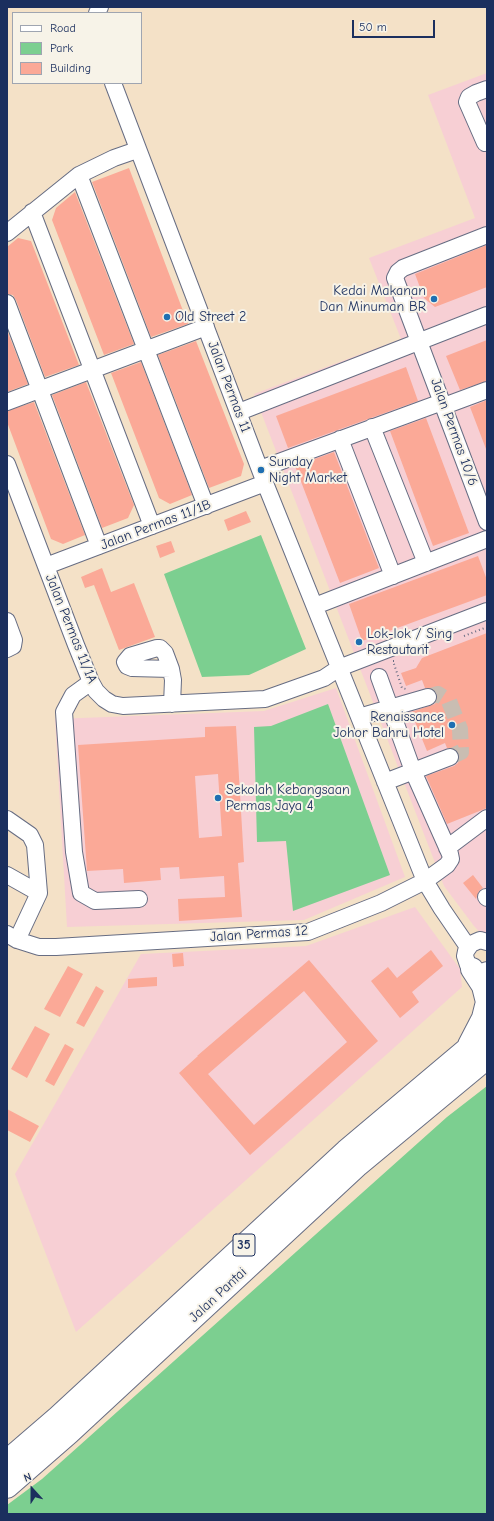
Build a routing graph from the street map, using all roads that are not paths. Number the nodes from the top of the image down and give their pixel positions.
1 (113, 84) edge
2 (487, 89) edge
3 (128, 126) junction
4 (485, 143) dead end
5 (137, 150) junction
6 (114, 158) junction
7 (80, 174) junction
8 (147, 175) junction
9 (32, 212) junction
10 (7, 233) edge
11 (487, 235) edge
12 (7, 303) edge
13 (487, 316) edge
14 (206, 327) junction
15 (420, 342) junction
16 (147, 349) junction
17 (93, 370) junction
18 (40, 390) junction
19 (487, 390) edge
20 (7, 402) edge
21 (443, 404) junction
22 (239, 412) junction
23 (372, 428) junction
24 (340, 439) junction
25 (7, 464) edge
26 (263, 476) junction
27 (12, 494) edge
28 (206, 506) junction
29 (487, 522) edge
30 (152, 526) junction
31 (487, 539) edge
32 (98, 546) junction
33 (426, 563) junction
34 (46, 566) junction
35 (393, 576) junction
36 (314, 606) junction
37 (487, 611) edge
38 (7, 621) edge
39 (7, 649) edge
40 (339, 668) junction
41 (171, 669) dead end
42 (379, 677) dead end
43 (91, 682) junction
44 (428, 697) tunnel mouth
45 (172, 704) junction
46 (391, 708) junction
47 (359, 717) junction
48 (450, 756) tunnel mouth
49 (413, 771) junction
50 (385, 782) junction
51 (487, 818) edge
52 (7, 820) edge
53 (447, 848) junction
54 (7, 875) edge
55 (425, 882) junction
56 (40, 893) junction
57 (139, 899) dead end
58 (12, 937) edge
59 (486, 941) edge
60 (468, 947) junction
61 (479, 970) edge
62 (487, 1034) edge
63 (466, 1050) junction
64 (487, 1058) edge
65 (7, 1461) edge
66 (7, 1487) edge

1 - 3 street, Jalan Permas 11
2 - 4 street
3 - 5 street, Jalan Permas 11
3 - 6 street
5 - 6 street
5 - 8 street, Jalan Permas 11
6 - 7 street
6 - 8 street
7 - 9 street
7 - 16 street
8 - 14 street, Jalan Permas 11
9 - 10 street
9 - 17 street
11 - 15 street, Jalan Permas 10/6
12 - 18 street
13 - 15 street
14 - 16 street
14 - 22 street, Jalan Permas 11
15 - 21 street, Jalan Permas 10/6
15 - 22 street
16 - 17 street
16 - 28 street
17 - 18 street
17 - 30 street
18 - 20 street
18 - 32 street
19 - 21 street, Jalan Permas 11/1B
21 - 23 street, Jalan Permas 11/1B
21 - 29 street, Jalan Permas 10/6
22 - 26 street, Jalan Permas 11
23 - 24 street, Jalan Permas 11/1B
23 - 33 street
24 - 26 street, Jalan Permas 11/1B
24 - 35 street
25 - 27 street, Jalan Permas 11/1A
26 - 28 street, Jalan Permas 11/1B
26 - 36 street, Jalan Permas 11
27 - 34 street, Jalan Permas 11/1A
28 - 30 street, Jalan Permas 11/1B
30 - 32 street, Jalan Permas 11/1B
31 - 33 street
32 - 34 street, Jalan Permas 11/1B
33 - 35 street
34 - 43 street, Jalan Permas 11/1A
35 - 36 street
36 - 40 street, Jalan Permas 11
37 - 40 street, Jalan Permas 11/1A
38 - 39 street
40 - 45 street, Jalan Permas 11/1A
40 - 47 street, Jalan Permas 11
41 - 45 street
42 - 46 street
43 - 45 street, Jalan Permas 11/1A
43 - 57 street
44 - 46 street
46 - 47 street
46 - 49 street
47 - 50 street, Jalan Permas 11
48 - 49 street
49 - 50 street
49 - 53 street
50 - 55 street, Jalan Permas 11
51 - 53 street
52 - 56 street
53 - 55 street, Jalan Permas 12
54 - 56 street
55 - 58 street, Jalan Permas 12
55 - 60 street
56 - 58 street
59 - 60 street
60 - 61 street
61 - 63 highway
62 - 63 highway, Jalan Pantai / 35
63 - 65 highway, Jalan Pantai / 35
64 - 66 highway, Jalan Pantai / 35

